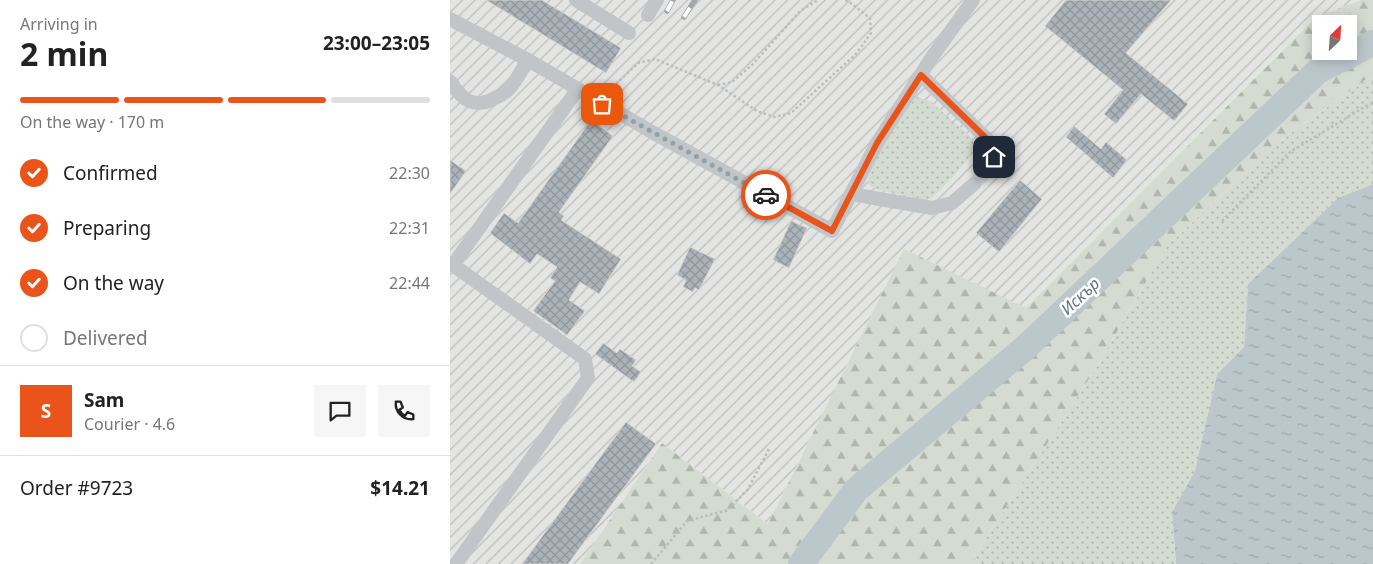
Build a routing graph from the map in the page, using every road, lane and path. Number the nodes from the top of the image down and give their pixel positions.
1 (576, 0) edge
2 (657, 0) edge
3 (818, 0) edge
4 (843, 0) edge
5 (973, 0) edge
6 (648, 15) dead end
7 (450, 19) edge
8 (629, 33) dead end
9 (528, 60) junction
10 (921, 75) junction
11 (450, 81) edge
12 (718, 85) junction
13 (578, 90) junction
14 (1373, 103) edge
15 (602, 104) junction
16 (988, 169) tunnel mouth
17 (974, 184) tunnel mouth
18 (851, 194) junction
19 (1222, 221) dead end
20 (451, 264) edge
21 (770, 447) dead end
22 (456, 564) edge
23 (651, 564) edge

1 - 8 street
2 - 6 street
3 - 12 path
4 - 12 path
5 - 10 street
7 - 9 street
9 - 11 street
9 - 13 street
10 - 16 street
10 - 18 street
12 - 15 path
13 - 15 street
13 - 20 street
14 - 19 path
15 - 18 street
17 - 18 street
20 - 22 street
21 - 23 path

